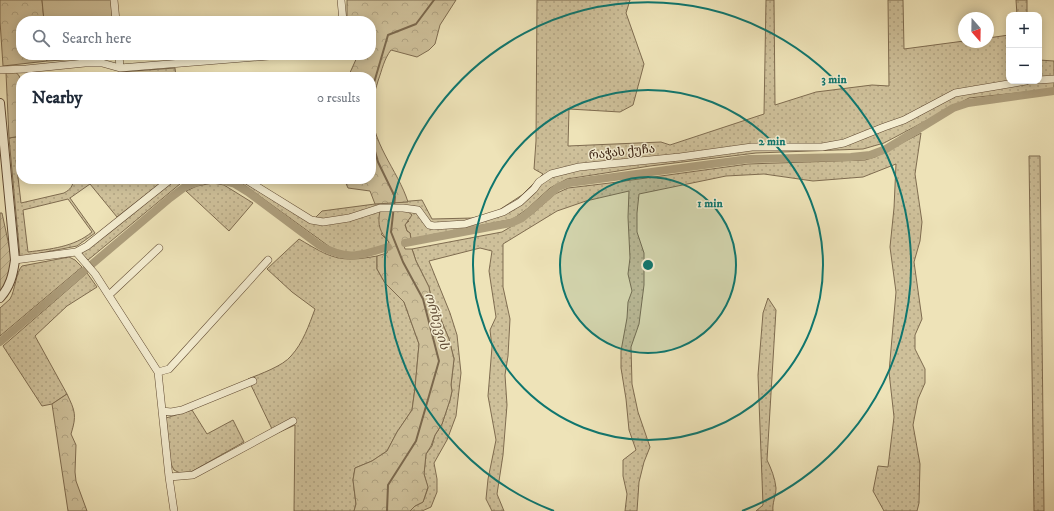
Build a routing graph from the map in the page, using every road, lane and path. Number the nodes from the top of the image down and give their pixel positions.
1 (114, 0) edge
2 (342, 0) edge
3 (116, 16) edge
4 (343, 16) edge
5 (119, 60) edge
6 (219, 60) edge
7 (120, 68) junction
8 (0, 70) edge
9 (1054, 79) edge
10 (1042, 80) edge
11 (1008, 84) edge
12 (0, 103) edge
13 (165, 184) edge
14 (253, 184) edge
15 (159, 248) dead end
16 (76, 252) junction
17 (15, 260) junction
18 (268, 260) dead end
19 (109, 295) junction
20 (0, 298) edge
21 (158, 372) junction
22 (253, 381) dead end
23 (162, 411) junction
24 (293, 421) dead end
25 (169, 477) junction
26 (174, 511) edge

1 - 3 street
2 - 4 street
5 - 7 street
6 - 7 street
7 - 8 street
9 - 10 street
11 - 14 street, რაჭას ქუჩა
12 - 17 street
13 - 16 street
15 - 19 street
16 - 17 street
16 - 19 street
17 - 20 street
18 - 21 street
19 - 21 street
21 - 23 street
22 - 23 street
23 - 25 street
24 - 25 street
25 - 26 street

